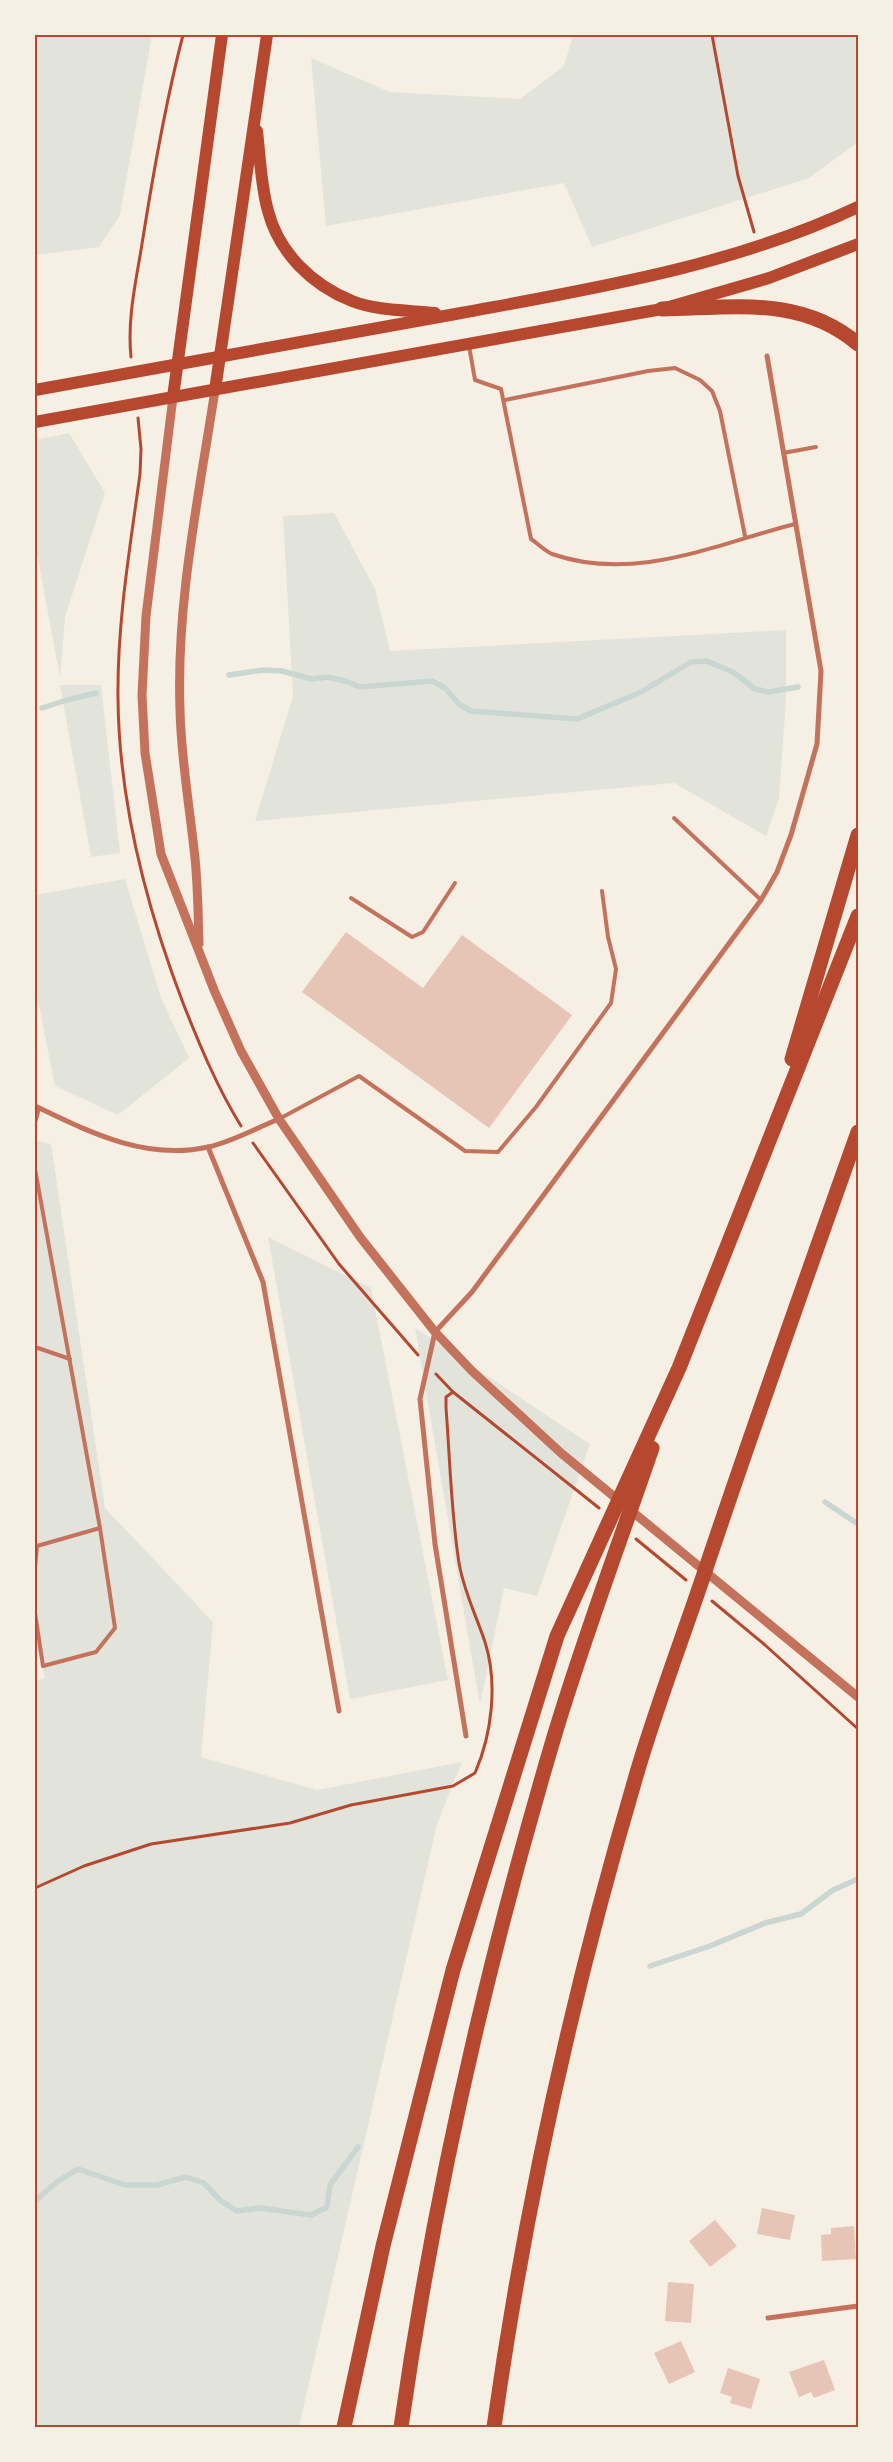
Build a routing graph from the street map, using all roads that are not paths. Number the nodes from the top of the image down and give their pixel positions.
1 (222, 35) edge
2 (267, 35) edge
3 (255, 116) junction
4 (858, 207) edge
5 (858, 244) edge
6 (662, 309) junction
7 (453, 314) junction
8 (858, 344) edge
9 (469, 345) junction
10 (220, 356) junction
11 (767, 356) dead end
12 (177, 364) junction
13 (35, 390) edge
14 (215, 390) junction
15 (173, 397) junction
16 (505, 400) junction
17 (35, 422) edge
18 (816, 447) dead end
19 (783, 453) junction
20 (795, 524) junction
21 (745, 536) junction
22 (674, 818) dead end
23 (858, 835) edge
24 (455, 883) dead end
25 (602, 891) dead end
26 (351, 898) dead end
27 (761, 900) junction
28 (858, 916) edge
29 (200, 952) junction
30 (37, 1107) edge
31 (279, 1118) junction
32 (35, 1123) edge
33 (858, 1132) edge
34 (858, 1146) edge
35 (208, 1147) junction
36 (764, 1152) junction
37 (35, 1169) edge
38 (839, 1185) junction
39 (435, 1332) junction
40 (35, 1347) edge
41 (70, 1359) junction
42 (679, 1368) junction
43 (100, 1528) junction
44 (35, 1568) edge
45 (35, 1613) edge
46 (858, 1697) edge
47 (339, 1711) dead end
48 (466, 1736) dead end
49 (858, 2306) edge
50 (768, 2318) dead end
51 (344, 2427) edge
52 (401, 2427) edge
53 (494, 2427) edge

1 - 12 main road
2 - 3 main road
3 - 7 main road
3 - 10 main road
4 - 7 main road
5 - 6 main road
6 - 8 highway
6 - 9 main road
7 - 10 main road
9 - 14 main road
9 - 16 lane
10 - 12 main road
10 - 14 main road
11 - 19 street
12 - 13 main road
12 - 15 main road
14 - 15 main road
14 - 29 street
15 - 17 main road
15 - 29 street
16 - 21 lane
16 - 21 lane
18 - 19 lane
19 - 20 street
20 - 21 lane
20 - 27 street
22 - 27 lane
23 - 36 highway
24 - 26 lane
25 - 31 lane
27 - 39 street
28 - 36 highway
29 - 31 street
30 - 32 lane
30 - 35 street
31 - 35 street
31 - 39 street
33 - 38 highway
34 - 38 highway
35 - 47 street
36 - 42 highway
37 - 41 lane
38 - 53 highway
39 - 46 street
39 - 48 street
40 - 41 lane
41 - 43 lane
42 - 51 highway
42 - 52 highway
43 - 44 lane
43 - 45 lane
49 - 50 street

